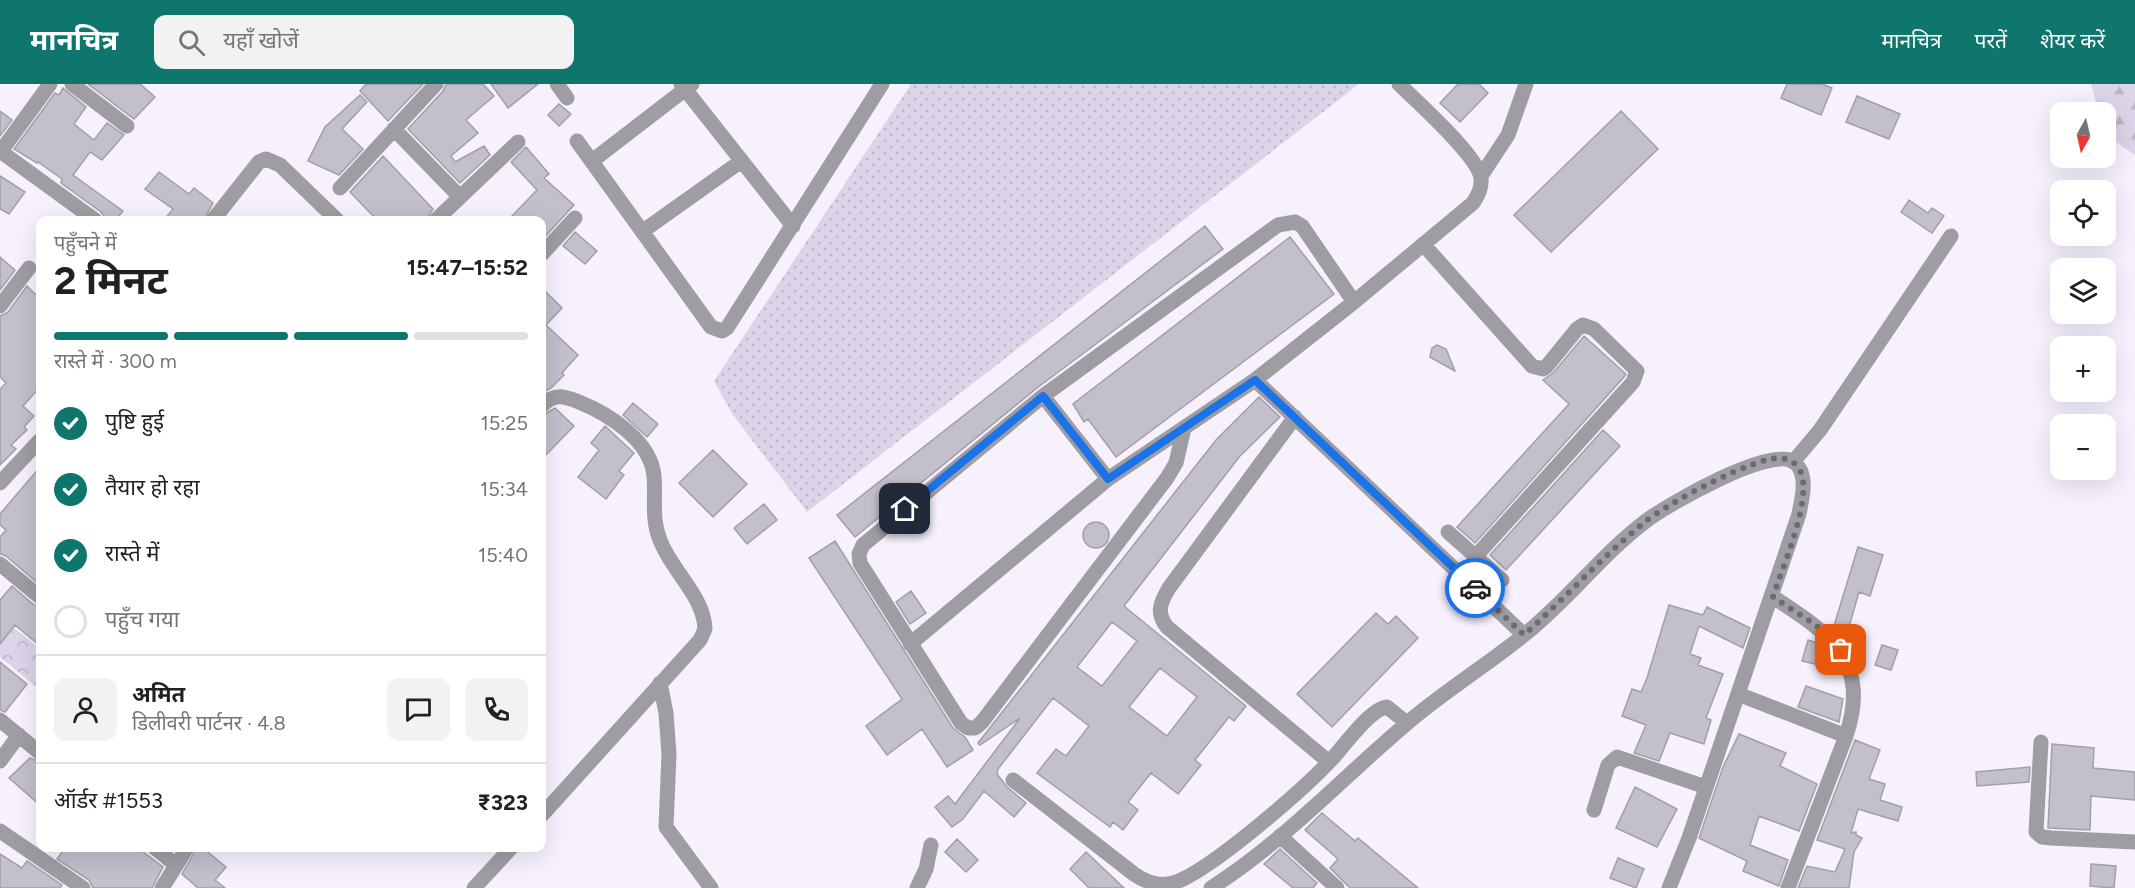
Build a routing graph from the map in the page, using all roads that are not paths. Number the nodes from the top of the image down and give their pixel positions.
1 (50, 84) edge
2 (72, 84) edge
3 (435, 84) edge
4 (557, 84) edge
5 (882, 84) edge
6 (1400, 84) edge
7 (1526, 84) edge
8 (686, 86) edge
9 (567, 98) dead end
10 (127, 126) dead end
11 (394, 129) junction
12 (577, 141) dead end
13 (518, 142) dead end
14 (1, 151) edge
15 (592, 162) junction
16 (740, 162) junction
17 (1481, 176) junction
18 (340, 188) dead end
19 (459, 196) junction
20 (90, 216) edge
21 (216, 216) edge
22 (333, 216) edge
23 (440, 216) edge
24 (575, 218) dead end
25 (792, 226) junction
26 (643, 231) junction
27 (1950, 236) dead end
28 (1423, 244) junction
29 (546, 250) edge
30 (29, 268) dead end
31 (1354, 302) junction
32 (0, 306) edge
33 (1255, 380) junction
34 (1043, 396) junction
35 (546, 403) edge
36 (1295, 417) junction
37 (1184, 428) junction
38 (36, 444) edge
39 (1793, 462) junction
40 (1108, 479) junction
41 (0, 483) edge
42 (1448, 532) dead end
43 (1475, 557) junction
44 (0, 564) edge
45 (1502, 580) dead end
46 (36, 594) edge
47 (1773, 597) junction
48 (1524, 635) junction
49 (910, 644) junction
50 (660, 683) junction
51 (1738, 694) junction
52 (0, 720) edge
53 (1407, 723) junction
54 (19, 735) junction
55 (1846, 736) junction
56 (2041, 742) dead end
57 (36, 750) edge
58 (0, 760) edge
59 (1329, 762) junction
60 (1013, 780) dead end
61 (1706, 787) junction
62 (1594, 810) dead end
63 (546, 811) edge
64 (0, 831) edge
65 (1280, 837) junction
66 (2135, 842) edge
67 (931, 845) dead end
68 (160, 852) edge
69 (184, 852) edge
70 (507, 852) edge
71 (176, 865) junction
72 (67, 883) edge
73 (83, 888) edge
74 (162, 888) edge
75 (474, 888) edge
76 (711, 888) edge
77 (917, 888) edge
78 (1211, 888) edge
79 (1337, 888) edge
80 (1669, 888) edge
81 (1788, 888) edge

1 - 14 street
2 - 10 street
3 - 11 street
4 - 9 street
5 - 25 street
6 - 17 street
7 - 17 street
8 - 15 street
8 - 16 street
11 - 18 street
11 - 19 street
12 - 15 street
13 - 19 street
14 - 20 street
15 - 26 street
16 - 25 street
16 - 26 street
17 - 28 street
19 - 23 street
21 - 22 street
24 - 29 street
25 - 26 street
27 - 39 street
28 - 31 street
28 - 43 street
30 - 32 street
31 - 33 street
31 - 34 street
33 - 36 street
33 - 37 street
34 - 40 street
34 - 49 street
35 - 50 street
36 - 48 street
36 - 59 street
37 - 40 street
37 - 49 street
38 - 41 street
39 - 47 street
39 - 48 street
40 - 49 street
42 - 43 street
43 - 45 street
44 - 46 street
47 - 51 street
47 - 55 street
48 - 53 street
50 - 63 street
50 - 76 street
51 - 55 street
51 - 61 street
52 - 54 street
53 - 59 street
53 - 65 street
54 - 57 street
54 - 58 street
55 - 81 street
56 - 66 street
59 - 60 street
61 - 62 street
61 - 80 street
64 - 72 street
65 - 78 street
65 - 79 street
67 - 77 street
68 - 71 street
69 - 71 street
70 - 75 street
71 - 74 street
72 - 73 street

